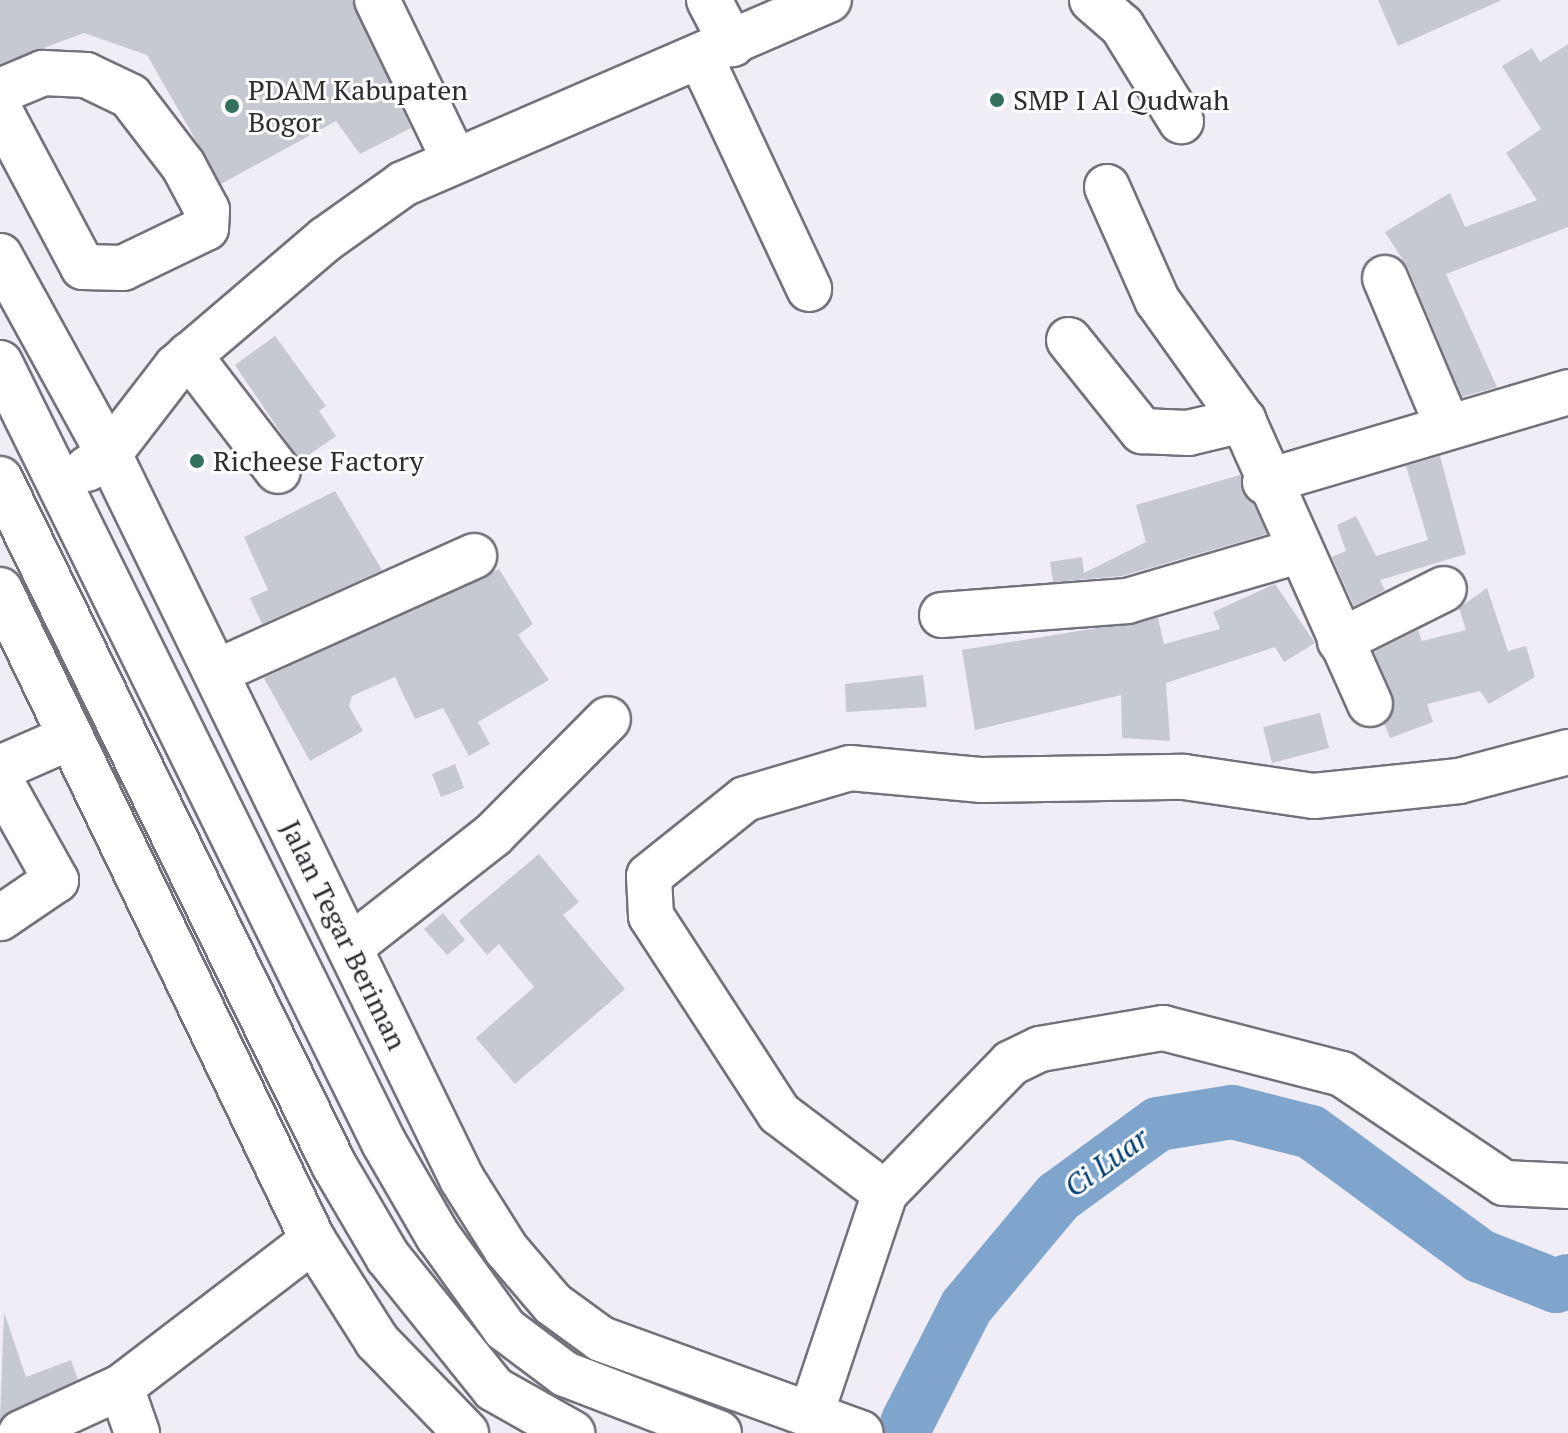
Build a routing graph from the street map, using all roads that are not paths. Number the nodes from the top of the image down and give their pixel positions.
1 (377, 0) edge
2 (709, 0) edge
3 (829, 0) edge
4 (1089, 0) edge
5 (1092, 47) dead end
6 (717, 51) junction
7 (0, 91) edge
8 (0, 111) edge
9 (1181, 121) dead end
10 (453, 157) junction
11 (1107, 187) dead end
12 (0, 256) edge
13 (1385, 278) dead end
14 (809, 289) dead end
15 (1069, 340) dead end
16 (182, 361) junction
17 (0, 363) edge
18 (1568, 392) edge
19 (81, 404) junction
20 (1243, 420) junction
21 (1447, 425) junction
22 (39, 434) junction
23 (109, 454) junction
24 (0, 462) edge
25 (278, 471) dead end
26 (1265, 482) junction
27 (65, 484) junction
28 (7, 509) edge
29 (1298, 551) junction
30 (474, 556) dead end
31 (1444, 589) dead end
32 (0, 590) edge
33 (942, 615) dead end
34 (1340, 641) junction
35 (216, 672) junction
36 (1370, 704) dead end
37 (608, 719) dead end
38 (71, 737) junction
39 (1568, 752) edge
40 (0, 768) edge
41 (0, 780) edge
42 (0, 918) edge
43 (350, 947) junction
44 (1568, 1186) edge
45 (885, 1193) junction
46 (313, 1240) junction
47 (121, 1387) junction
48 (811, 1414) junction
49 (21, 1433) edge
50 (137, 1433) edge
51 (466, 1433) edge
52 (572, 1433) edge
53 (719, 1433) edge
54 (860, 1433) edge

1 - 10 main road
2 - 6 main road
3 - 6 main road
4 - 5 main road
4 - 9 main road
6 - 10 main road
6 - 14 main road
7 - 8 main road
10 - 16 main road
11 - 20 main road
12 - 19 main road, Jalan Tegar Beriman
13 - 21 main road
15 - 20 main road
16 - 19 main road
16 - 23 main road
16 - 25 main road
17 - 22 main road, Jalan Tegar Beriman
18 - 21 main road
19 - 22 main road
19 - 23 main road, Jalan Tegar Beriman
20 - 26 main road
21 - 26 main road
22 - 24 main road
22 - 27 main road, Jalan Tegar Beriman
23 - 27 main road
23 - 35 main road, Jalan Tegar Beriman
26 - 29 main road
27 - 28 main road
27 - 53 main road, Jalan Tegar Beriman
28 - 52 main road
29 - 33 main road
29 - 34 main road
30 - 35 main road
31 - 34 main road
32 - 38 main road
34 - 36 main road
35 - 43 main road, Jalan Tegar Beriman
37 - 43 main road
38 - 40 main road
38 - 46 main road
39 - 45 main road
41 - 42 main road
43 - 48 main road, Jalan Tegar Beriman
44 - 45 main road
45 - 48 main road
46 - 47 main road
46 - 51 main road
47 - 49 main road
47 - 50 main road
48 - 54 main road, Jalan Tegar Beriman

